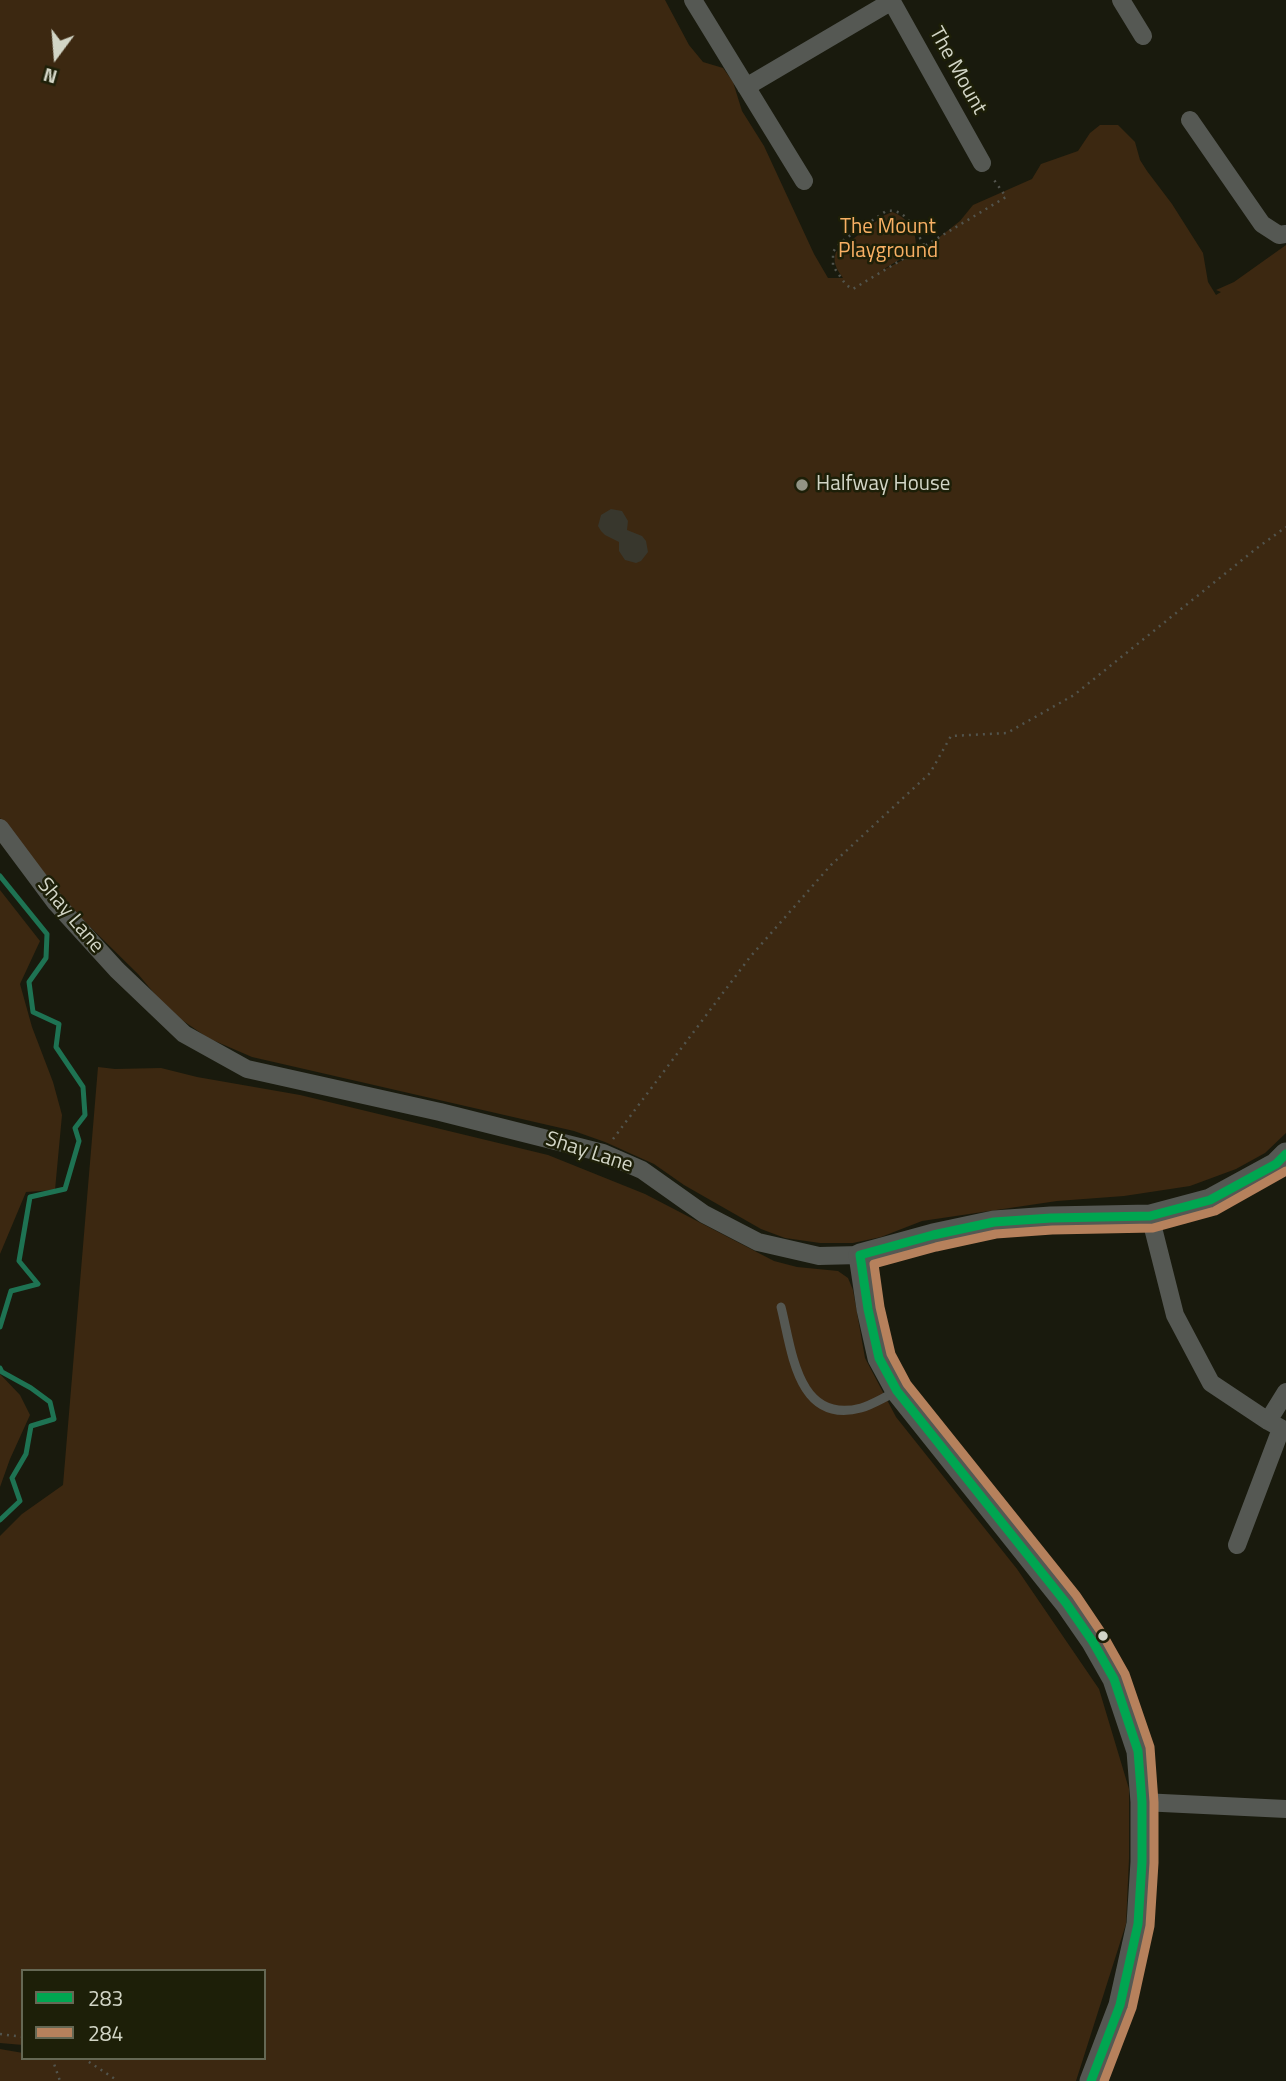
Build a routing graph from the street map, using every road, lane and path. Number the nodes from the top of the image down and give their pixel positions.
1 (693, 0) edge
2 (1121, 0) edge
3 (891, 1) edge
4 (1143, 36) dead end
5 (746, 87) junction
6 (1190, 120) dead end
7 (982, 163) joint
8 (804, 181) dead end
9 (1286, 234) edge
10 (924, 245) junction
11 (1286, 527) edge
12 (0, 828) edge
13 (603, 1153) junction
14 (1286, 1154) edge
15 (1150, 1216) junction
16 (860, 1255) junction
17 (781, 1307) dead end
18 (897, 1391) junction
19 (1286, 1392) edge
20 (1278, 1427) edge
21 (1237, 1545) dead end
22 (1142, 1802) junction
23 (1286, 1810) edge
24 (0, 2034) edge
25 (21, 2037) edge
26 (53, 2060) edge
27 (86, 2060) edge
28 (60, 2081) edge
29 (118, 2081) edge
30 (1091, 2081) edge

1 - 5 street
2 - 4 street
3 - 5 street, The Mount
3 - 7 street, The Mount
5 - 8 street
6 - 9 street
7 - 10 path
10 - 10 path
11 - 13 path
12 - 13 street, Shay Lane
13 - 16 street, Shay Lane
14 - 15 street, Shay Lane
15 - 16 street, Shay Lane
15 - 20 street
16 - 18 street
17 - 18 lane
18 - 22 street
19 - 20 street
20 - 21 street
22 - 23 street
22 - 30 street
24 - 25 path
26 - 28 path
27 - 29 path

